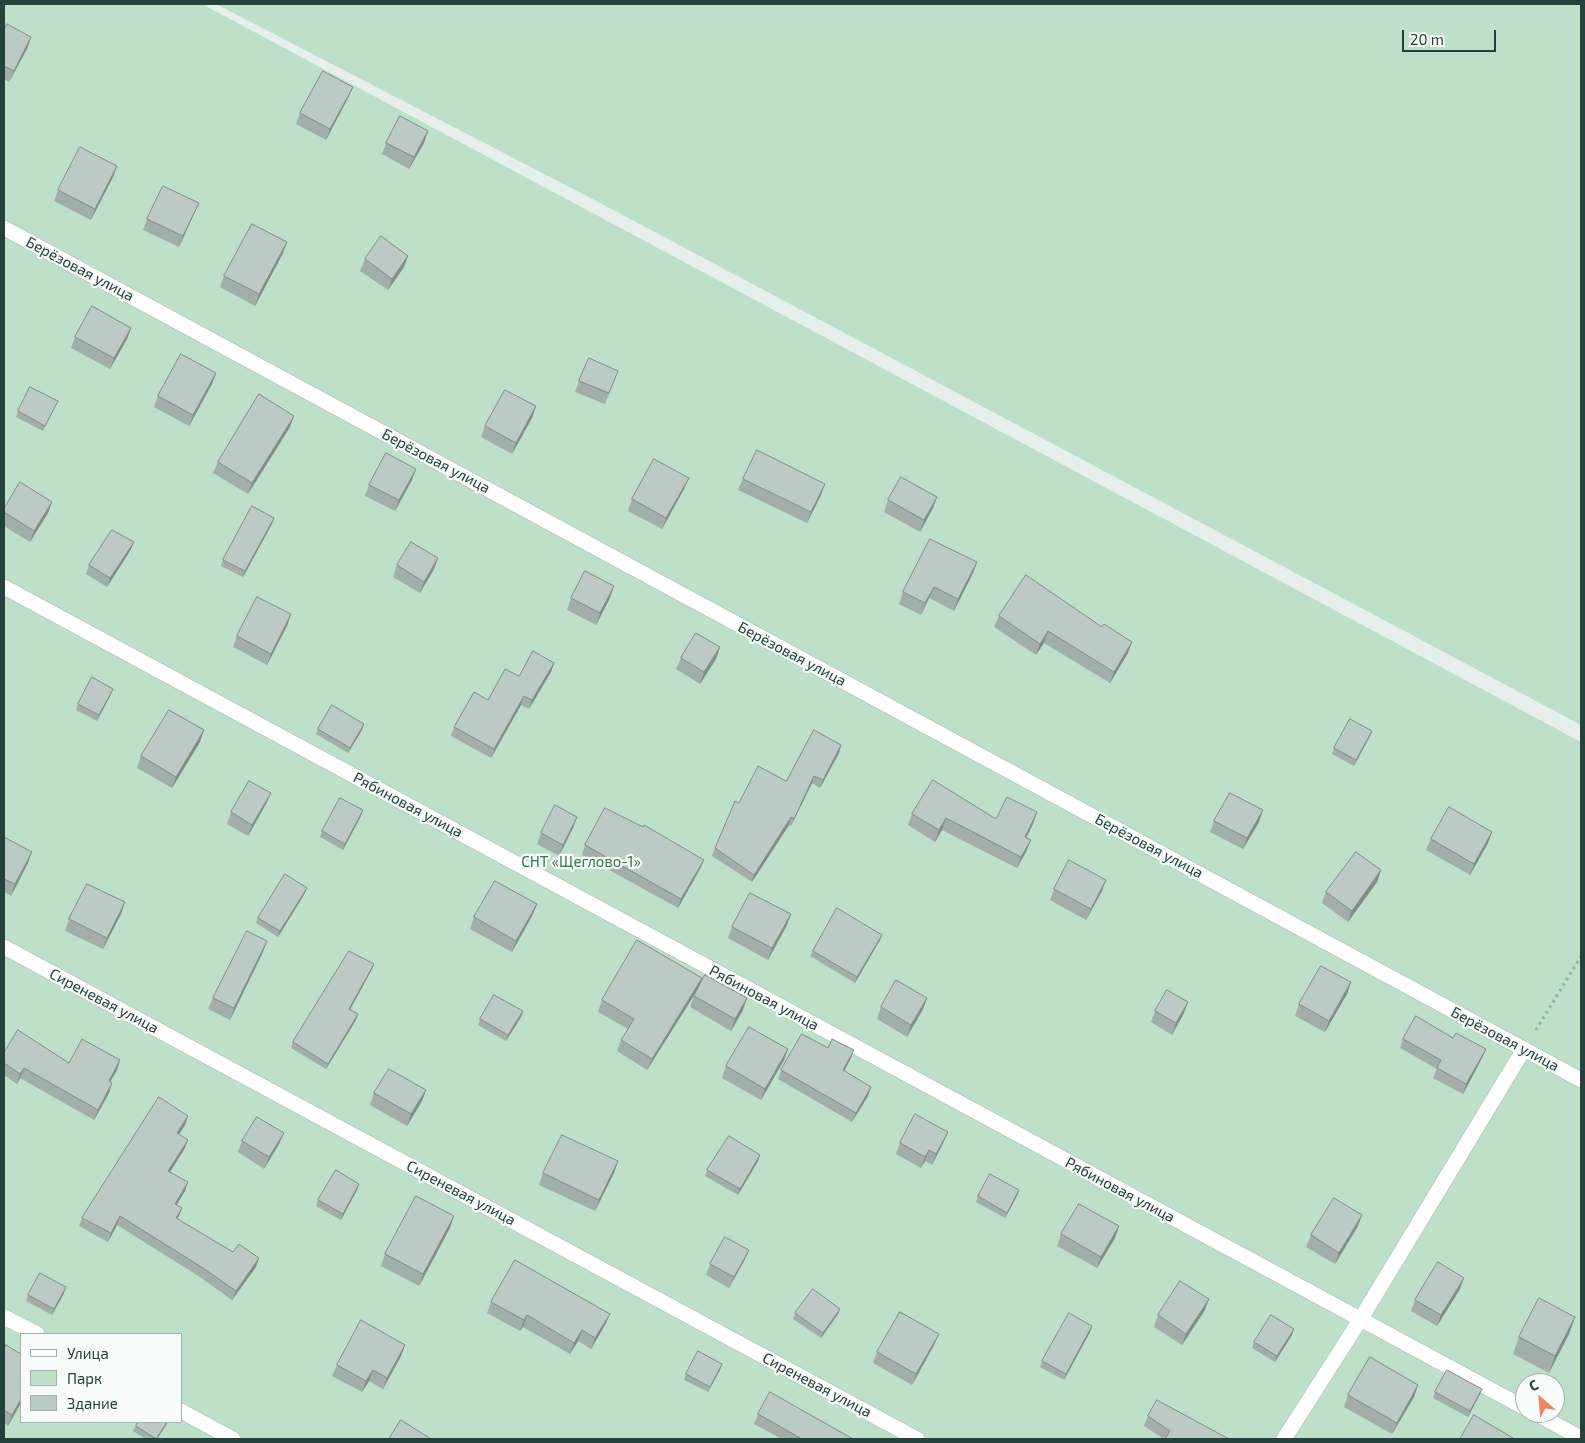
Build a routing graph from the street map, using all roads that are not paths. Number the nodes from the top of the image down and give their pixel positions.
1 (4, 228) edge
2 (4, 587) edge
3 (4, 947) edge
4 (1524, 1049) junction
5 (1581, 1080) edge
6 (4, 1317) edge
7 (1360, 1320) junction
8 (35, 1333) edge
9 (1515, 1403) edge
10 (182, 1412) edge
11 (1553, 1423) edge
12 (1581, 1438) edge
13 (233, 1439) edge
14 (917, 1439) edge
15 (1284, 1439) edge

1 - 4 street, Берёзовая улица
2 - 7 street, Рябиновая улица
3 - 14 street, Сиреневая улица
4 - 5 street, Берёзовая улица
4 - 7 street
6 - 8 street
7 - 9 street, Рябиновая улица
7 - 15 street
10 - 13 street
11 - 12 street

